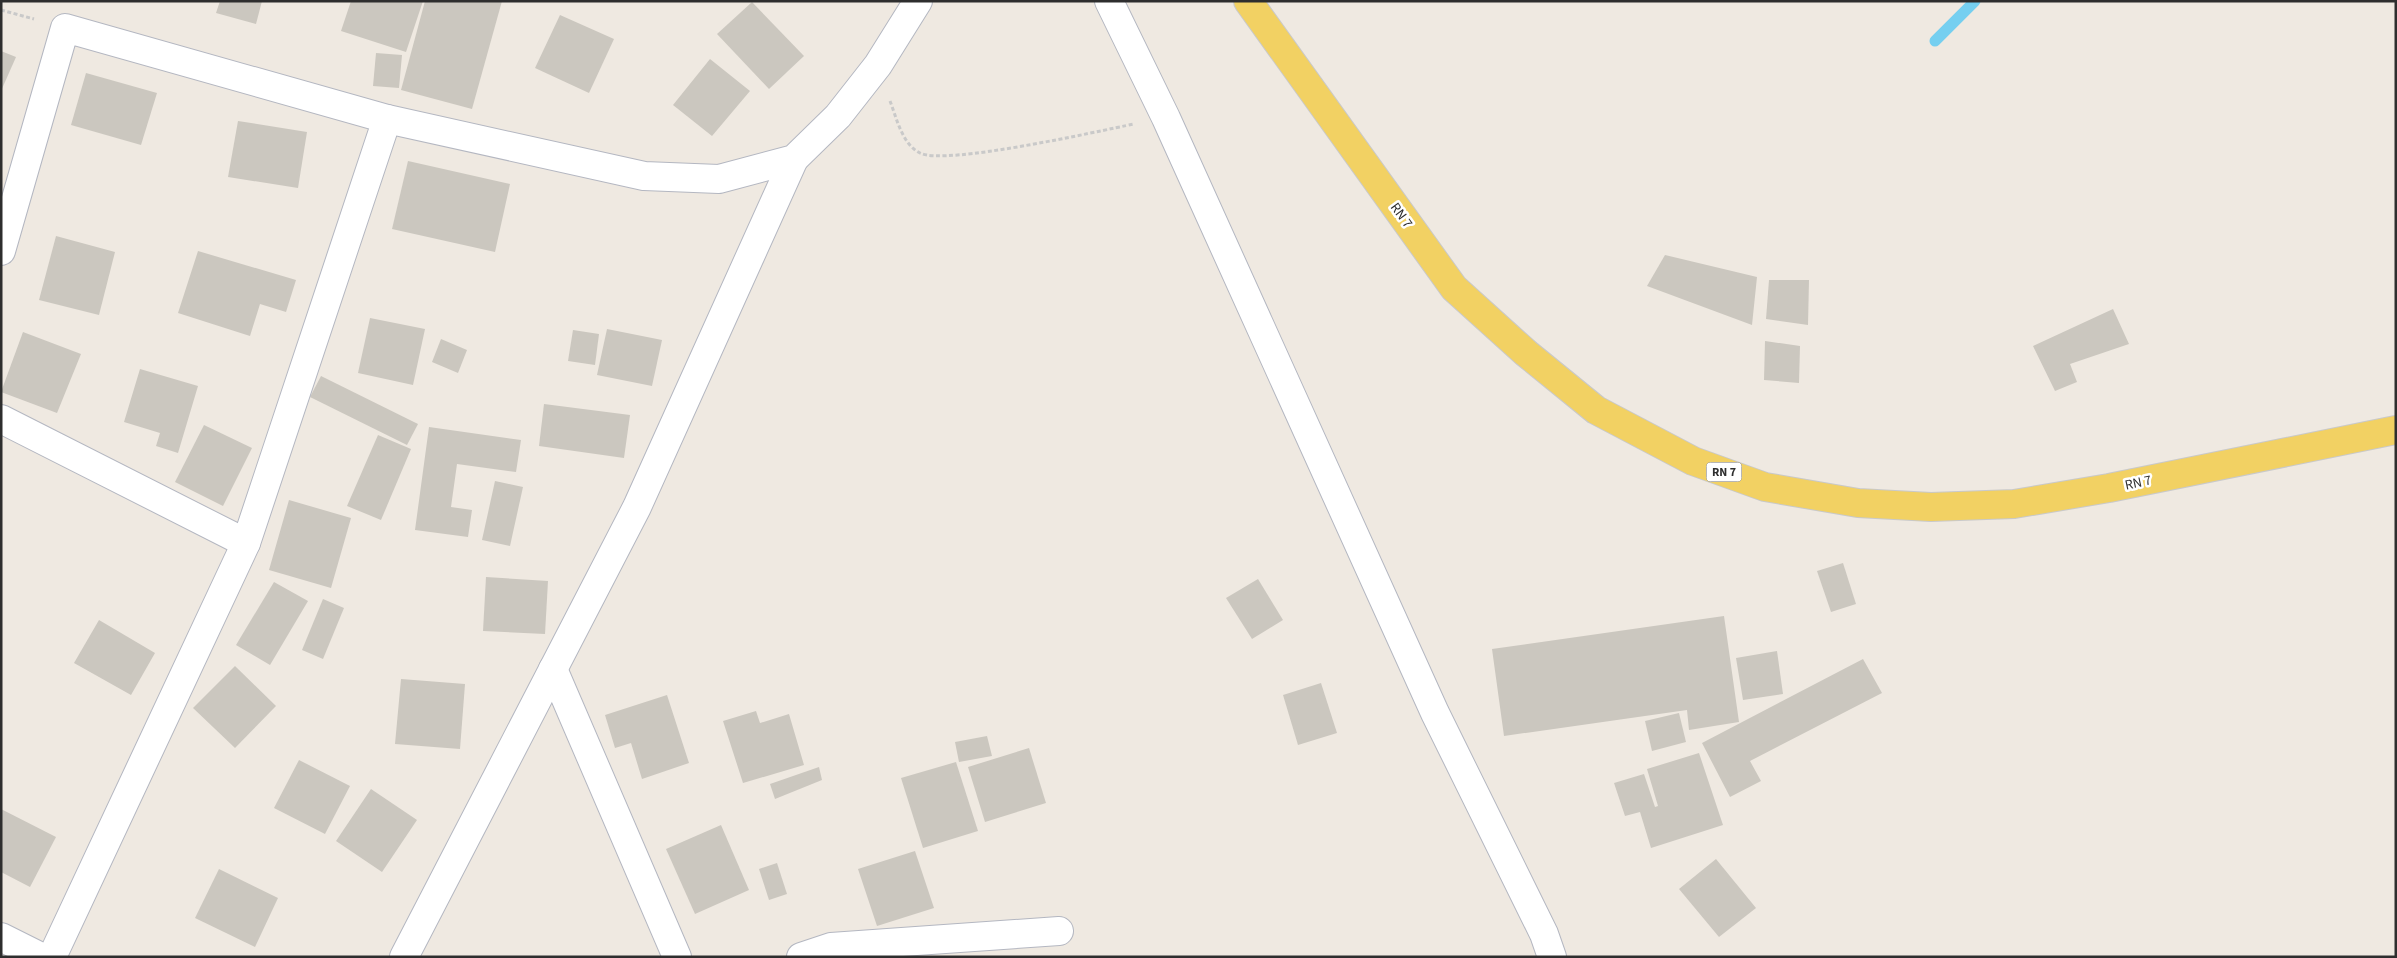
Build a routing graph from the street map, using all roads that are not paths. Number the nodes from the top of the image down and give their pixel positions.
1 (918, 1) edge
2 (1109, 1) edge
3 (1248, 1) edge
4 (387, 119) junction
5 (794, 159) junction
6 (1, 251) edge
7 (1, 418) edge
8 (2396, 430) edge
9 (246, 543) junction
10 (553, 669) junction
11 (1060, 931) dead end
12 (1, 937) edge
13 (41, 957) edge
14 (52, 957) edge
15 (404, 957) edge
16 (677, 957) edge
17 (801, 957) edge
18 (1552, 957) edge

1 - 5 street
2 - 18 street
3 - 8 main road, RN 7 / RN 7
4 - 5 street
4 - 6 street
4 - 9 street
5 - 10 street
7 - 9 street
9 - 14 street
10 - 15 street
10 - 16 street
11 - 17 street
12 - 13 street

